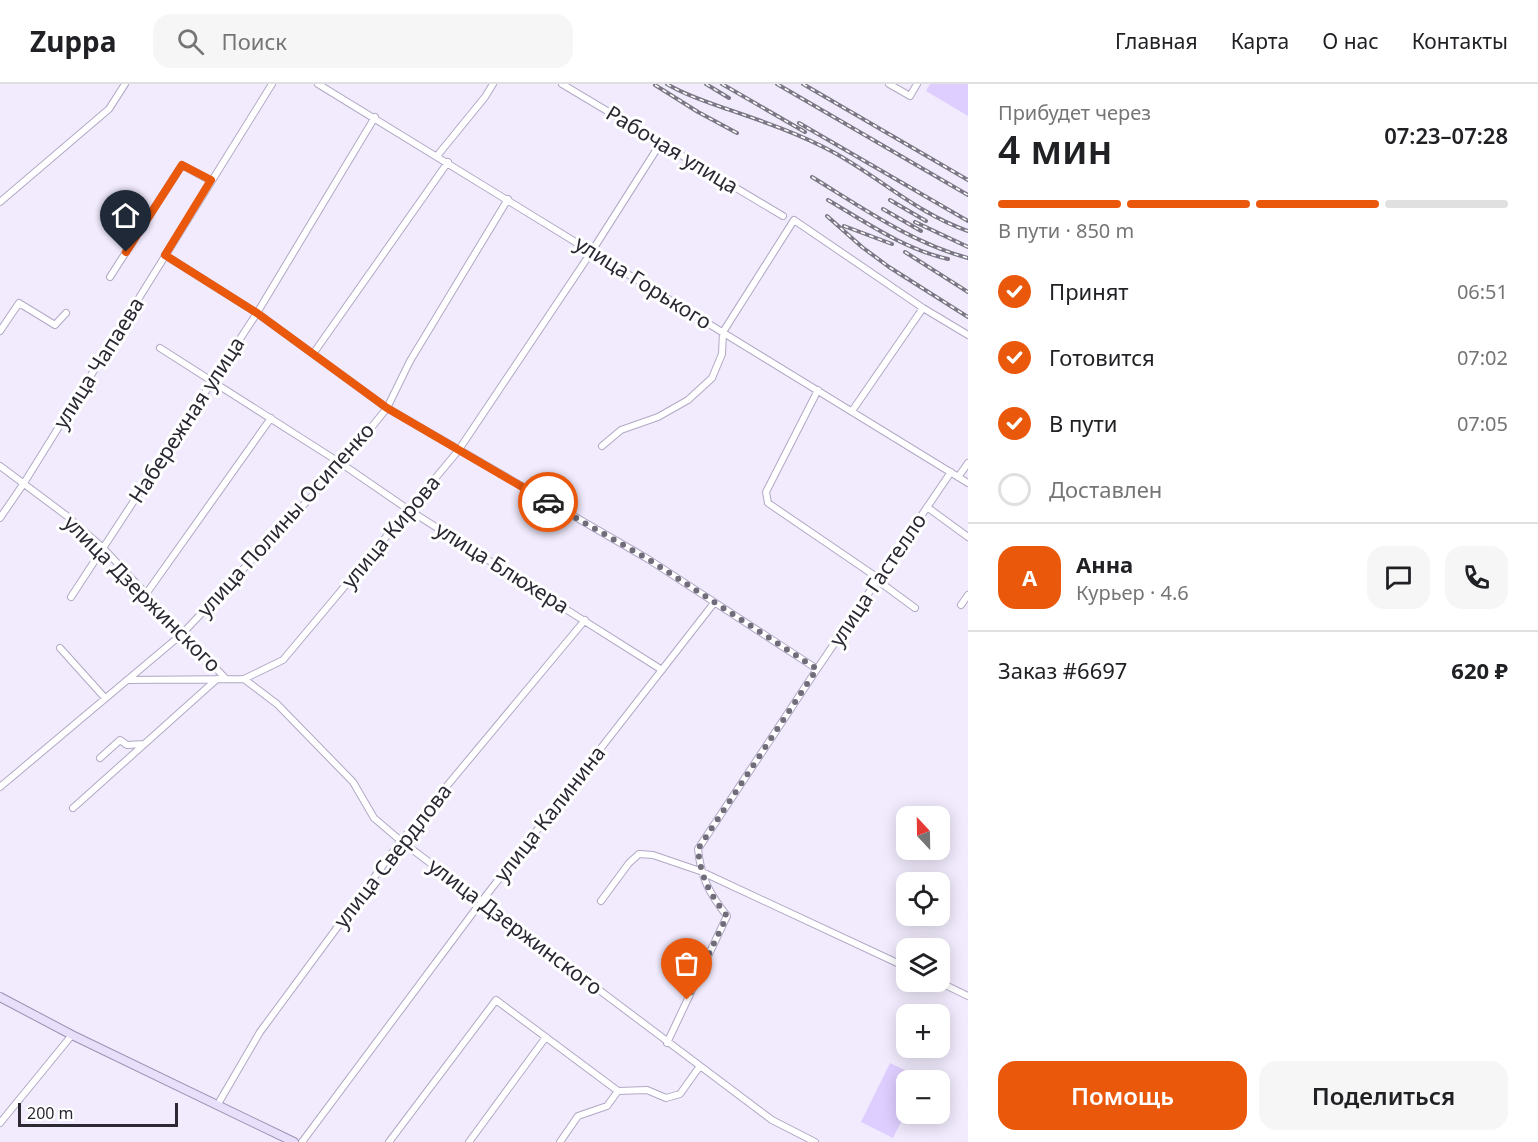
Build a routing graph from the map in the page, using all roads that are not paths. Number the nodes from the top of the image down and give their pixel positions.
1 (125, 84) edge
2 (272, 84) edge
3 (318, 84) edge
4 (493, 84) edge
5 (561, 84) edge
6 (889, 84) edge
7 (917, 84) edge
8 (375, 117) junction
9 (660, 144) junction
10 (437, 156) junction
11 (448, 162) junction
12 (211, 180) junction
13 (508, 200) junction
14 (0, 201) edge
15 (783, 216) dead end
16 (592, 251) junction
17 (165, 255) junction
18 (110, 277) dead end
19 (923, 308) junction
20 (257, 313) junction
21 (66, 314) dead end
22 (0, 331) edge
23 (723, 332) junction
24 (968, 335) edge
25 (160, 348) dead end
26 (313, 354) junction
27 (213, 381) junction
28 (818, 390) junction
29 (387, 408) junction
30 (852, 411) junction
31 (271, 418) junction
32 (602, 446) dead end
33 (458, 451) junction
34 (968, 463) edge
35 (342, 464) junction
36 (0, 466) edge
37 (951, 472) junction
38 (958, 477) junction
39 (24, 483) junction
40 (968, 483) edge
41 (927, 507) junction
42 (410, 510) junction
43 (0, 518) edge
44 (968, 537) edge
45 (103, 548) junction
46 (878, 579) junction
47 (146, 594) junction
48 (968, 595) edge
49 (71, 597) dead end
50 (714, 603) junction
51 (961, 605) dead end
52 (915, 608) dead end
53 (585, 620) junction
54 (182, 634) junction
55 (60, 648) dead end
56 (817, 669) junction
57 (662, 670) junction
58 (217, 679) junction
59 (226, 679) junction
60 (244, 679) junction
61 (127, 680) junction
62 (105, 698) junction
63 (144, 744) junction
64 (100, 758) dead end
65 (0, 787) edge
66 (73, 808) dead end
67 (401, 841) junction
68 (700, 872) junction
69 (601, 901) dead end
70 (481, 902) junction
71 (896, 962) edge
72 (950, 988) edge
73 (968, 996) edge
74 (0, 997) edge
75 (72, 1035) junction
76 (546, 1037) junction
77 (668, 1042) junction
78 (700, 1066) junction
79 (618, 1091) junction
80 (218, 1104) junction
81 (0, 1123) edge
82 (294, 1142) edge
83 (302, 1142) edge
84 (389, 1142) edge
85 (469, 1142) edge
86 (560, 1142) edge
87 (815, 1142) edge

1 - 14 street
2 - 12 street, улица Чапаева
3 - 8 street, улица Горького
4 - 10 street
5 - 9 street, Рабочая улица
6 - 7 street
8 - 10 street, улица Горького
8 - 20 street, Набережная улица
9 - 15 street, Рабочая улица
9 - 16 street, улица Кирова
10 - 11 street, улица Горького
11 - 13 street, улица Горького
11 - 26 street
12 - 17 street, улица Чапаева
12 - 18 street, улица Чапаева
13 - 16 street, улица Горького
13 - 29 street, улица Полины Осипенко
16 - 23 street, улица Горького
16 - 33 street, улица Кирова
17 - 20 street
17 - 39 street, улица Чапаева
19 - 23 street
19 - 24 street
19 - 30 street
20 - 26 street
20 - 27 street, Набережная улица
21 - 22 street
23 - 28 street, улица Горького
23 - 32 street
25 - 27 street, улица Блюхера
26 - 29 street
27 - 31 street, улица Блюхера
27 - 45 street, Набережная улица
28 - 30 street, улица Горького
28 - 46 street
29 - 33 street
29 - 35 street, улица Полины Осипенко
30 - 37 street, улица Горького
31 - 35 street, улица Блюхера
31 - 47 street
33 - 42 street, улица Кирова
33 - 50 street
34 - 38 street
35 - 42 street, улица Блюхера
35 - 54 street, улица Полины Осипенко
36 - 39 street, улица Дзержинского
37 - 38 street, улица Горького
37 - 41 street, улица Гастелло
38 - 40 street, улица Горького
39 - 43 street, улица Чапаева
39 - 45 street, улица Дзержинского
41 - 44 street
41 - 46 street, улица Гастелло
42 - 53 street, улица Блюхера
42 - 60 street, улица Кирова
45 - 47 street, улица Дзержинского
45 - 49 street, Набережная улица
46 - 52 street
46 - 56 street, улица Гастелло
47 - 54 street, улица Дзержинского
48 - 51 street
50 - 56 street
50 - 57 street, улица Калинина
53 - 57 street, улица Блюхера
53 - 67 street, улица Свердлова
54 - 59 street, улица Дзержинского
54 - 61 street, улица Полины Осипенко
55 - 62 street
56 - 68 street, улица Гастелло
57 - 70 street, улица Калинина
58 - 59 street, улица Кирова
58 - 61 street, улица Кирова
58 - 63 street
59 - 60 street, улица Кирова
60 - 67 street, улица Дзержинского
61 - 62 street, улица Полины Осипенко
62 - 65 street, улица Полины Осипенко
63 - 64 street
63 - 66 street
67 - 70 street, улица Дзержинского
67 - 80 street, улица Свердлова
68 - 69 street
68 - 71 street
68 - 77 street, улица Гастелло
70 - 77 street, улица Дзержинского
70 - 83 street, улица Калинина
72 - 73 street
74 - 75 main road
75 - 80 main road
75 - 81 street
76 - 79 street
76 - 84 street
76 - 85 street
77 - 78 street, улица Дзержинского
78 - 79 street
78 - 87 street, улица Дзержинского
79 - 86 street
80 - 82 main road

